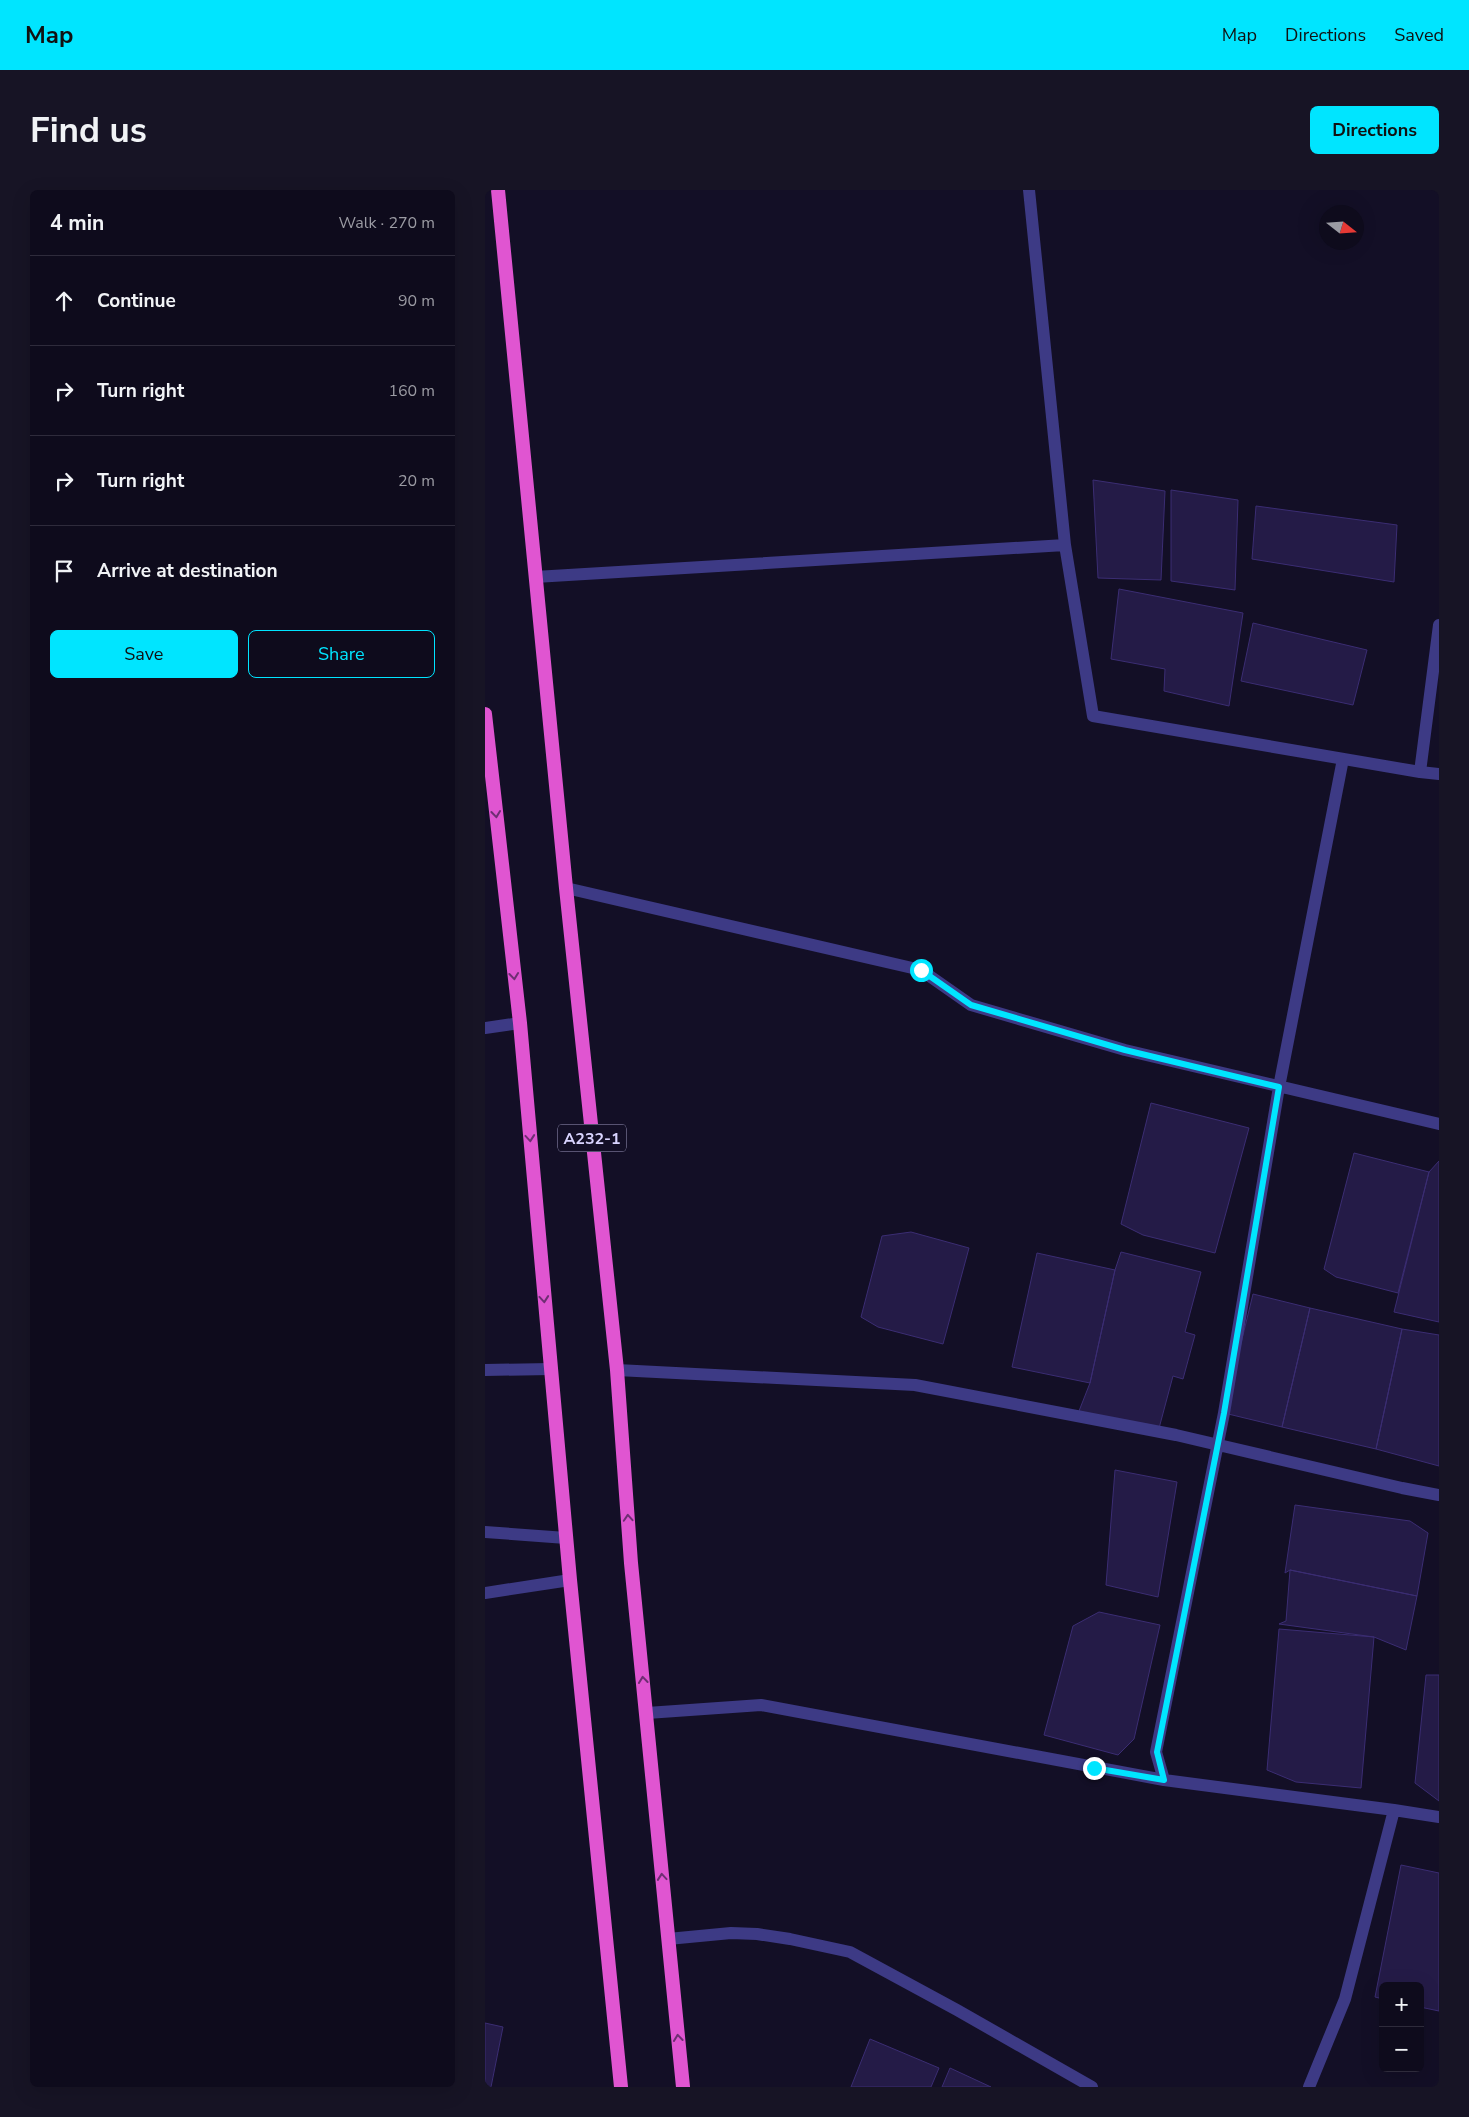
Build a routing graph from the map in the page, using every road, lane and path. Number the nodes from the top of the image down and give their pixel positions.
1 (498, 190) edge
2 (1029, 190) edge
3 (1065, 545) junction
4 (535, 577) junction
5 (1439, 625) edge
6 (485, 714) edge
7 (1343, 759) junction
8 (1420, 772) junction
9 (1439, 774) edge
10 (566, 888) junction
11 (520, 1023) junction
12 (485, 1028) edge
13 (1279, 1087) junction
14 (1439, 1124) edge
15 (485, 1370) edge
16 (551, 1370) junction
17 (617, 1370) junction
18 (1217, 1445) junction
19 (1439, 1495) edge
20 (485, 1532) edge
21 (566, 1538) junction
22 (570, 1580) junction
23 (485, 1593) edge
24 (647, 1713) junction
25 (1164, 1780) junction
26 (1394, 1810) junction
27 (1439, 1817) edge
28 (668, 1939) junction
29 (621, 2087) edge
30 (683, 2087) edge
31 (1091, 2087) edge
32 (1309, 2087) edge

1 - 4 highway, A232-1
2 - 3 street
3 - 4 street
3 - 7 street
4 - 10 highway, A232-1
5 - 8 street
6 -> 11 highway
7 - 8 street
7 - 13 street
8 - 9 street
10 - 13 street
10 - 17 highway, A232-1
11 - 12 street
11 -> 16 highway
13 - 14 street
13 - 18 street
15 - 16 street
16 - 21 highway
17 - 18 street
24 -> 17 highway, A232-1
18 - 19 street
18 - 25 street
20 - 21 street
21 - 22 highway
22 - 23 street
22 - 29 highway
24 - 25 street
28 -> 24 highway, A232-1
25 - 26 street
26 - 27 street
26 - 32 street
30 -> 28 highway, A232-1
28 - 31 street

